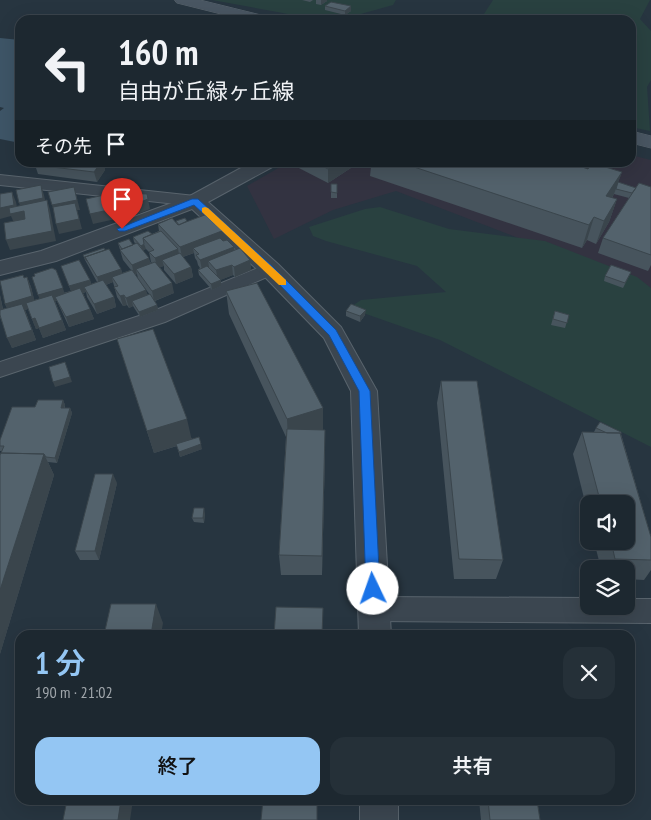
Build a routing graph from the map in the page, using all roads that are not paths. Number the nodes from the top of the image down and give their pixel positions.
1 (182, 0) edge
2 (244, 15) edge
3 (636, 138) edge
4 (651, 142) edge
5 (258, 167) edge
6 (2, 182) edge
7 (195, 201) junction
8 (0, 268) edge
9 (270, 269) junction
10 (0, 370) edge
11 (374, 609) junction
12 (651, 611) edge
13 (375, 630) edge
14 (379, 805) edge
15 (379, 820) edge

1 - 2 main road
3 - 4 main road
5 - 7 street
6 - 7 street
7 - 8 street
7 - 9 street
9 - 10 street
9 - 11 street
11 - 12 street
11 - 13 street
14 - 15 street

